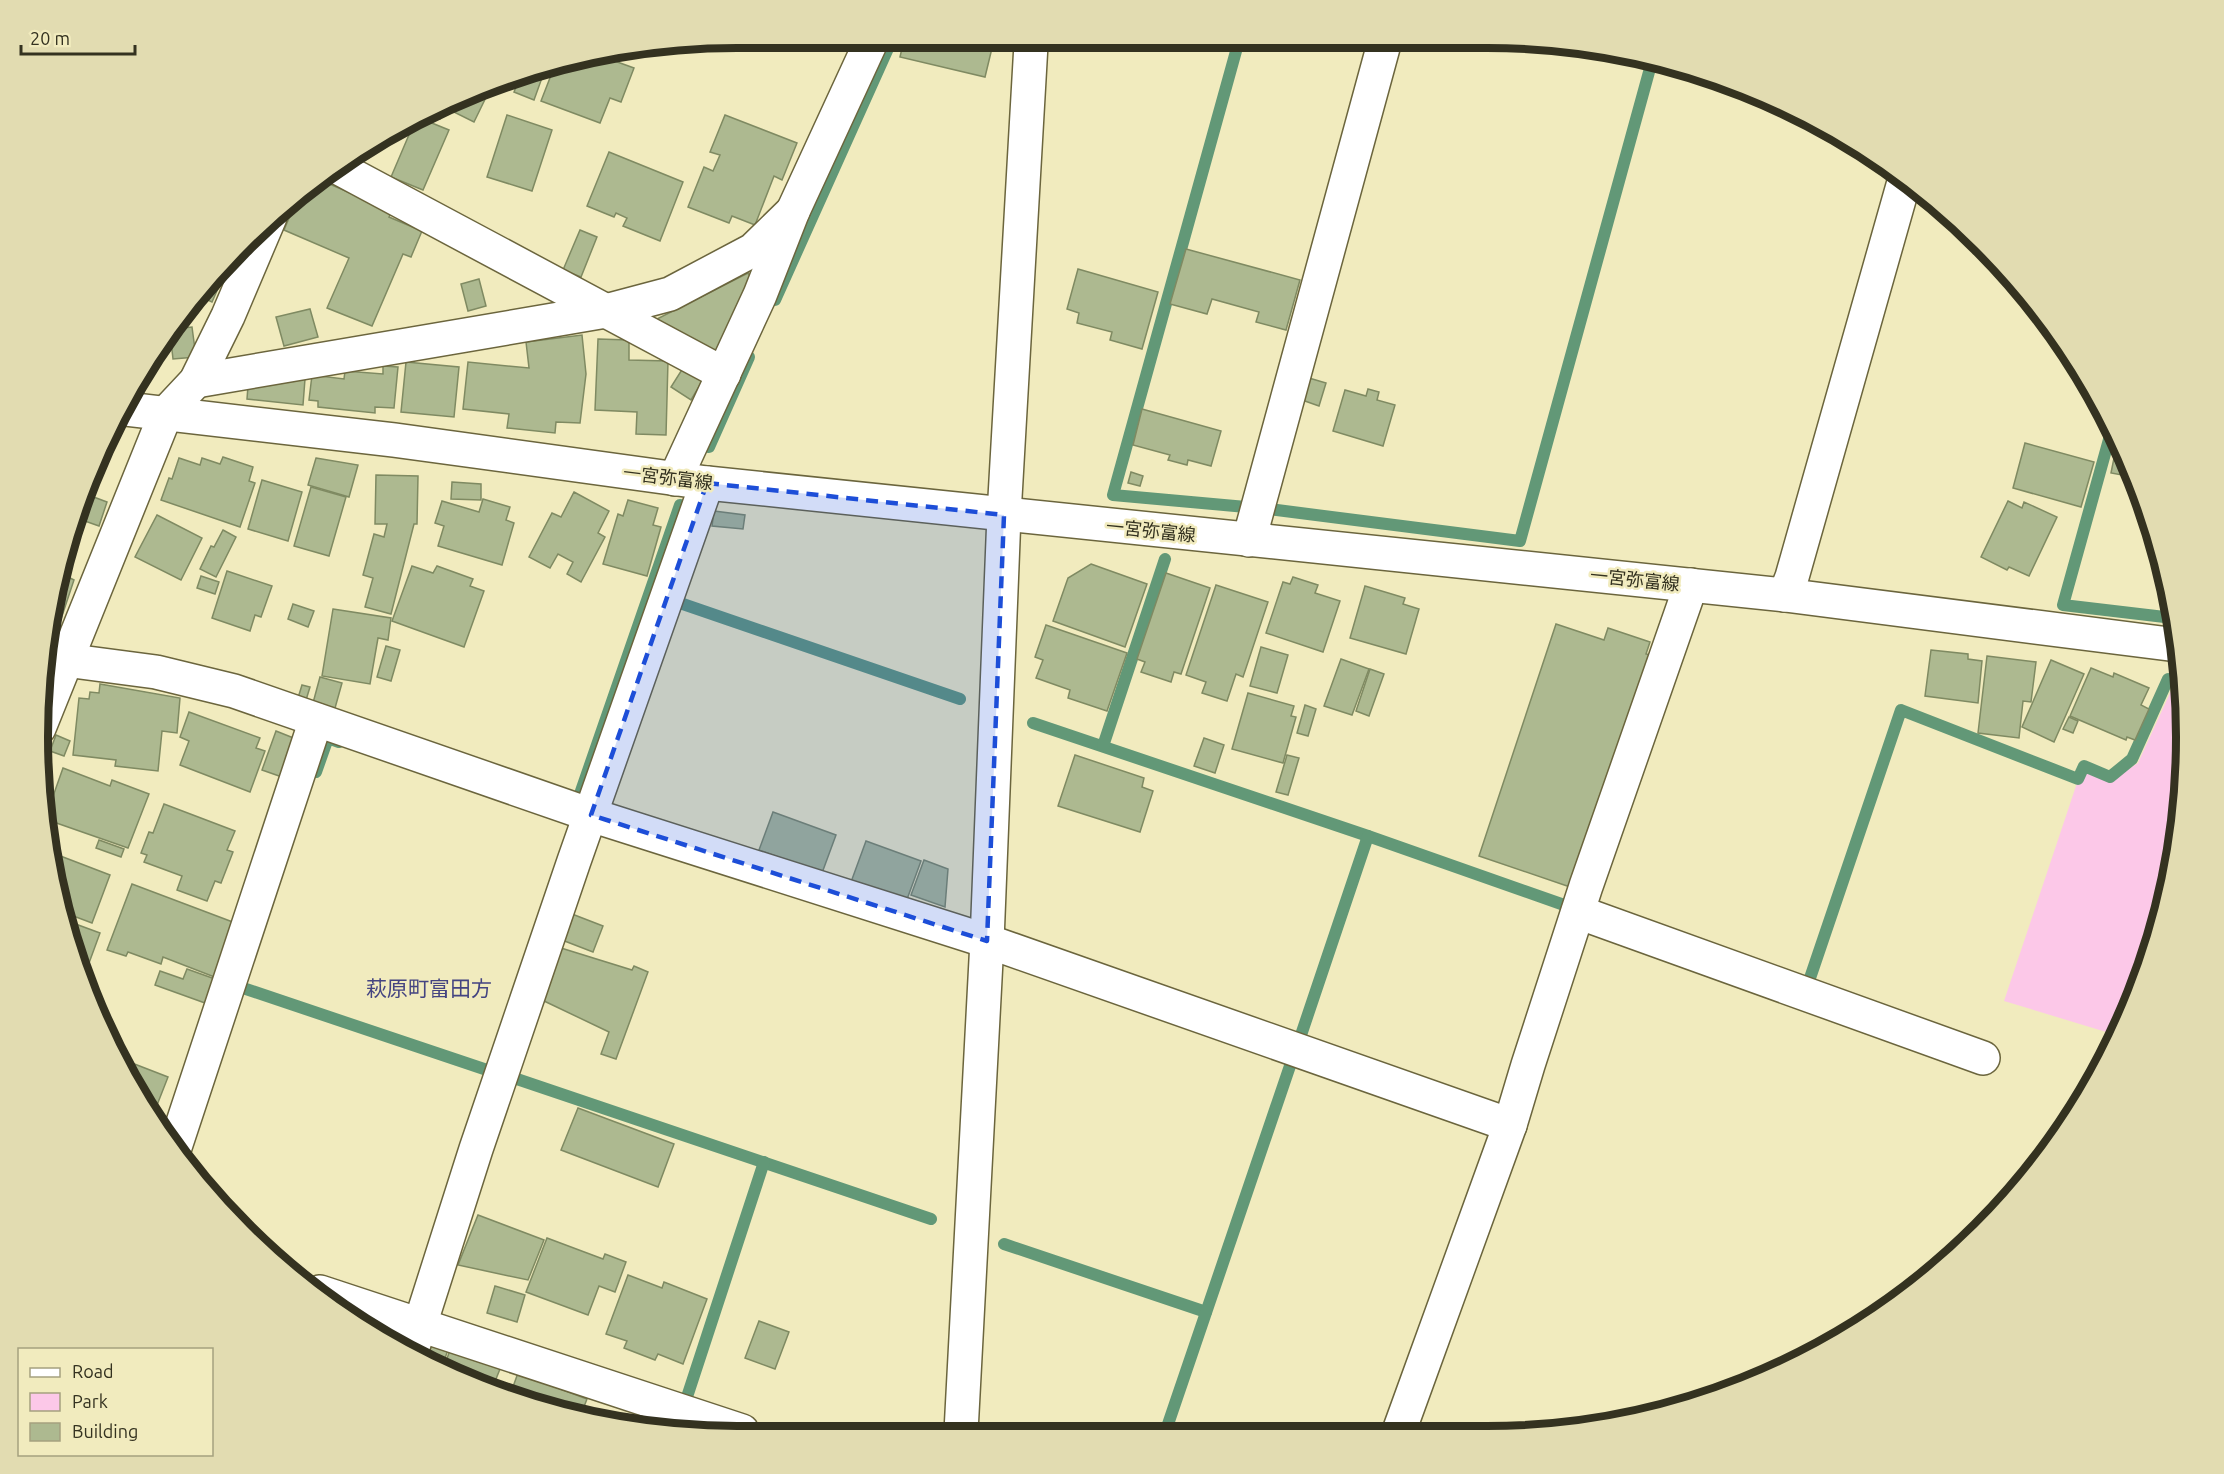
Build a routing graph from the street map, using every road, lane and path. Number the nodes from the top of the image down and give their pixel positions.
1 (868, 48) edge
2 (1031, 48) edge
3 (1383, 48) edge
4 (344, 171) edge
5 (1902, 187) edge
6 (793, 211) junction
7 (261, 240) edge
8 (606, 311) junction
9 (724, 374) junction
10 (196, 381) junction
11 (131, 409) edge
12 (166, 413) junction
13 (675, 479) junction
14 (707, 483) junction
15 (1004, 515) junction
16 (1249, 540) junction
17 (1690, 585) junction
18 (1785, 595) junction
19 (2170, 644) edge
20 (66, 660) junction
21 (49, 703) edge
22 (316, 720) junction
23 (591, 815) junction
24 (1578, 912) junction
25 (987, 941) junction
26 (1983, 1058) dead end
27 (1510, 1125) junction
28 (178, 1139) edge
29 (350, 1307) edge
30 (415, 1340) edge
31 (723, 1426) edge
32 (961, 1426) edge
33 (1401, 1426) edge

1 - 6 street
2 - 15 street
3 - 16 street
4 - 8 street
5 - 18 street
6 - 8 street
6 - 9 street
7 - 10 street
8 - 9 street
8 - 10 street
9 - 13 street
10 - 12 street
11 - 12 street, 一宮弥富線
12 - 13 street, 一宮弥富線
12 - 20 street
13 - 14 street, 一宮弥富線
14 - 15 street, 一宮弥富線
14 - 23 street
15 - 16 street, 一宮弥富線
15 - 25 street
16 - 17 street, 一宮弥富線
17 - 18 street, 一宮弥富線
17 - 24 street
18 - 19 street, 一宮弥富線
20 - 21 street
20 - 22 street
22 - 23 street
22 - 28 street
23 - 25 street
23 - 30 street
24 - 26 street
24 - 27 street
25 - 27 street
25 - 32 street
27 - 33 street
29 - 30 street
30 - 31 street

